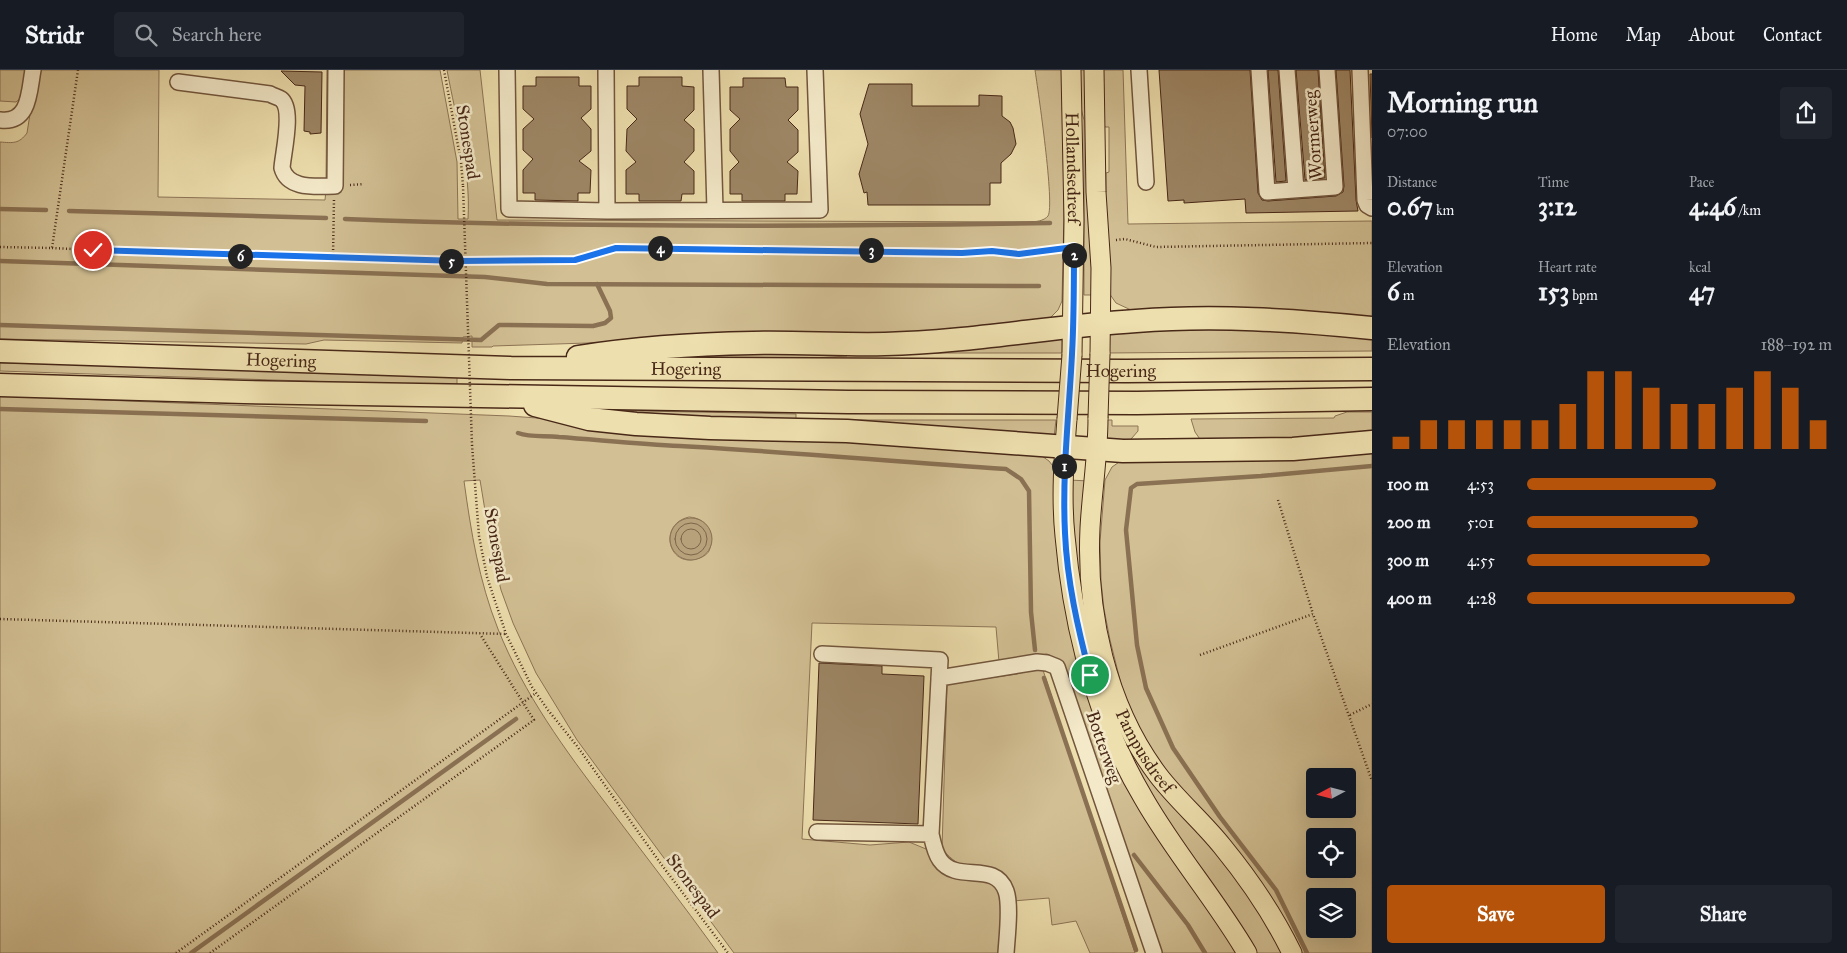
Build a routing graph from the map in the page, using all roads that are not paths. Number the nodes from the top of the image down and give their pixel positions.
1 (33, 70) edge
2 (336, 70) edge
3 (507, 70) edge
4 (606, 70) edge
5 (711, 70) edge
6 (815, 70) edge
7 (1072, 70) edge
8 (1094, 70) edge
9 (1139, 70) edge
10 (1259, 70) edge
11 (1287, 70) edge
12 (1327, 70) edge
13 (1360, 70) edge
14 (178, 82) dead end
15 (0, 120) edge
16 (1146, 182) dead end
17 (1296, 190) junction
18 (1372, 208) edge
19 (714, 210) junction
20 (607, 211) junction
21 (1101, 324) junction
22 (1073, 326) junction
23 (1372, 328) edge
24 (0, 350) edge
25 (511, 368) junction
26 (1372, 369) edge
27 (0, 385) edge
28 (500, 396) junction
29 (1372, 399) edge
30 (1098, 418) joint
31 (1067, 419) joint
32 (1372, 442) edge
33 (1065, 447) junction
34 (1098, 449) junction
35 (822, 654) dead end
36 (939, 678) junction
37 (818, 832) dead end
38 (931, 834) junction
39 (1006, 953) edge
40 (1154, 953) edge
41 (1247, 953) edge
42 (1292, 953) edge

1 - 15 street
2 - 14 street
3 - 20 street
4 - 20 street
5 - 19 street
6 - 19 street
7 - 22 main road, Hollandsedreef
8 - 21 main road, Hollandsedreef
9 - 16 street
10 - 17 street, Wormerweg
11 - 17 street, Wormerweg
12 - 17 street, Wormerweg
13 - 18 street
19 - 20 street
21 - 22 highway
21 - 23 highway
21 - 30 main road, Hollandsedreef, bridge
22 - 25 highway
22 - 31 main road, Hollandsedreef, bridge
24 - 25 highway, Hogering
25 - 26 highway, Hogering
27 - 28 highway, Hogering
28 - 29 highway, Hogering
28 - 33 highway
30 - 34 main road, Pampusdreef
31 - 33 main road, Pampusdreef
32 - 34 highway
33 - 34 highway
33 - 41 main road, Pampusdreef
34 - 42 main road, Pampusdreef
35 - 36 street
36 - 38 street
36 - 40 street, Botterweg
37 - 38 street
38 - 39 street

